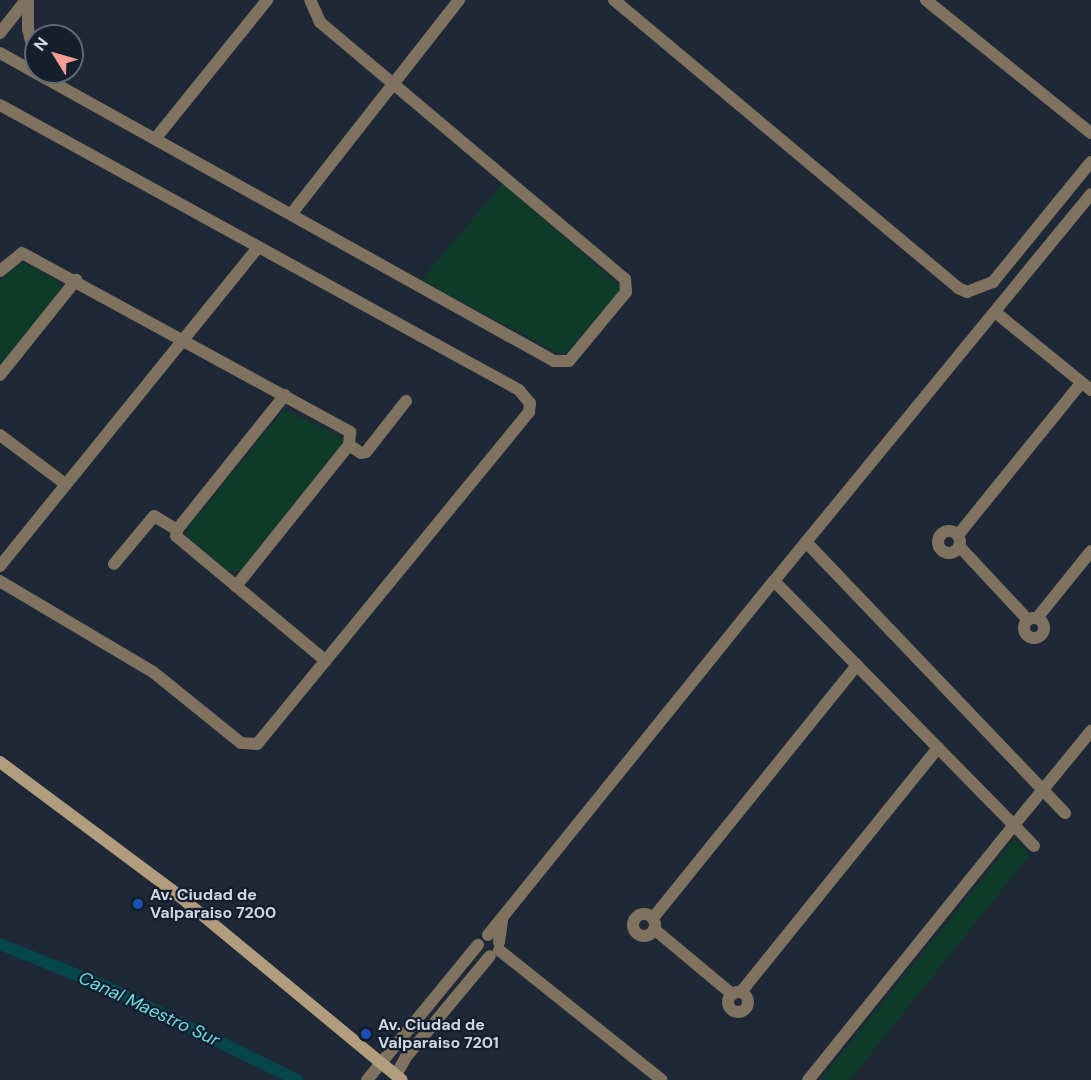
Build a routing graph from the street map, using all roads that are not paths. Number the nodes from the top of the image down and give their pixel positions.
1 (27, 0) edge
2 (267, 0) edge
3 (310, 0) edge
4 (459, 0) edge
5 (614, 0) edge
6 (926, 0) edge
7 (28, 24) edge
8 (0, 33) edge
9 (0, 53) edge
10 (24, 65) edge
11 (393, 83) junction
12 (60, 84) edge
13 (0, 105) edge
14 (1091, 134) edge
15 (155, 139) junction
16 (1091, 162) edge
17 (1091, 194) edge
18 (292, 213) junction
19 (258, 247) junction
20 (0, 271) edge
21 (76, 280) junction
22 (995, 312) junction
23 (182, 339) junction
24 (0, 375) edge
25 (1086, 386) edge
26 (285, 395) junction
27 (406, 401) dead end
28 (0, 435) edge
29 (349, 445) junction
30 (64, 483) junction
31 (177, 530) junction
32 (806, 542) junction
33 (1091, 551) edge
34 (114, 564) dead end
35 (0, 566) edge
36 (0, 580) edge
37 (774, 580) junction
38 (236, 586) junction
39 (326, 661) junction
40 (857, 665) junction
41 (1091, 731) edge
42 (938, 748) junction
43 (0, 762) edge
44 (1043, 790) junction
45 (1065, 813) dead end
46 (1014, 825) junction
47 (1034, 846) dead end
48 (494, 946) junction
49 (381, 1062) junction
50 (399, 1078) edge
51 (367, 1080) edge
52 (662, 1080) edge
53 (808, 1080) edge

1 - 7 street
1 - 8 street
2 - 15 street
3 - 11 street
4 - 11 street
5 - 16 street
6 - 14 street
9 - 10 street
11 - 18 street
11 - 18 street
12 - 15 street
13 - 19 street
15 - 18 street
17 - 22 street
19 - 23 street
19 - 39 street
20 - 21 street
21 - 23 street
21 - 24 street
22 - 25 street
22 - 32 street
23 - 26 street
23 - 30 street
25 - 33 street
26 - 29 street
26 - 31 street
27 - 29 street
28 - 30 street
29 - 38 street
30 - 35 street
31 - 34 street
31 - 38 street
32 - 37 street
32 - 44 street
36 - 39 street
37 - 40 street
37 - 48 street
38 - 39 street
40 - 42 street
40 - 42 street
41 - 44 street
42 - 46 street
43 - 49 main road
44 - 45 street
44 - 46 street
46 - 47 street
46 - 53 street
48 - 49 street
48 - 50 street
48 - 52 street
49 - 50 main road
49 - 51 street

